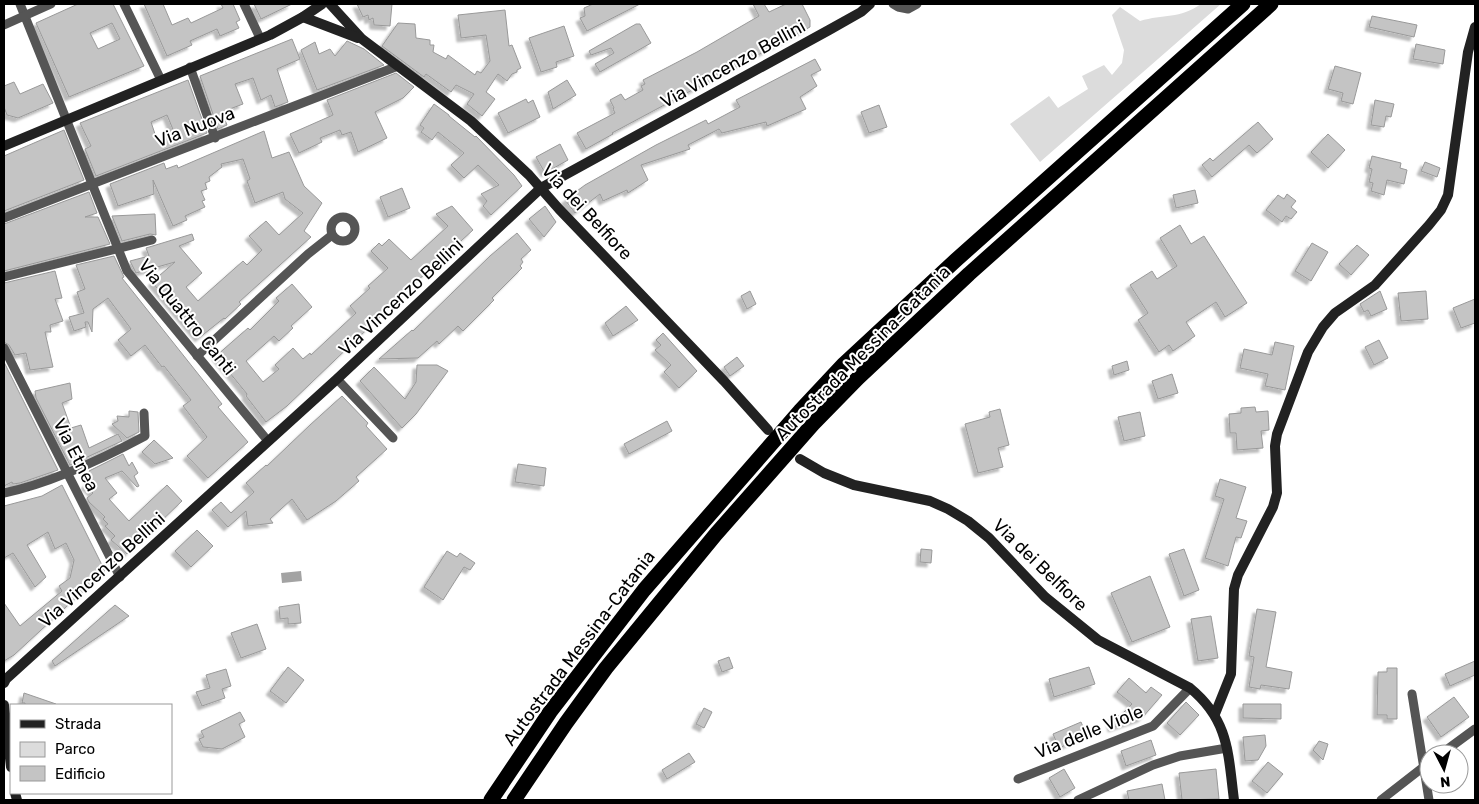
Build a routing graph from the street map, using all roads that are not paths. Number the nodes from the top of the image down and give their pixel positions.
1 (20, 4) edge
2 (51, 4) edge
3 (124, 4) edge
4 (244, 4) edge
5 (322, 4) edge
6 (330, 4) edge
7 (870, 4) edge
8 (893, 4) edge
9 (917, 4) edge
10 (1243, 4) edge
11 (1271, 4) edge
12 (25, 16) junction
13 (303, 17) junction
14 (4, 25) edge
15 (1475, 28) edge
16 (260, 38) junction
17 (362, 39) junction
18 (398, 66) junction
19 (190, 68) junction
20 (161, 80) junction
21 (67, 119) junction
22 (215, 138) junction
23 (4, 146) edge
24 (93, 183) junction
25 (541, 188) junction
26 (4, 218) edge
27 (332, 235) dead end
28 (152, 240) dead end
29 (118, 248) junction
30 (4, 277) edge
31 (4, 348) edge
32 (198, 356) junction
33 (337, 379) junction
34 (144, 413) dead end
35 (768, 430) dead end
36 (394, 438) dead end
37 (268, 441) junction
38 (800, 459) dead end
39 (67, 472) junction
40 (4, 493) edge
41 (120, 577) junction
42 (4, 683) edge
43 (1190, 688) junction
44 (1412, 694) dead end
45 (4, 706) edge
46 (1215, 714) junction
47 (1475, 729) edge
48 (1422, 744) edge
49 (1455, 744) edge
50 (1227, 748) junction
51 (10, 758) edge
52 (1419, 770) edge
53 (1018, 779) dead end
54 (491, 800) edge
55 (514, 800) edge
56 (1078, 800) edge
57 (1234, 800) edge
58 (1381, 800) edge

1 - 12 street, Via Quattro Canti
2 - 12 street
3 - 20 street
4 - 16 street
5 - 13 street
6 - 17 street
7 - 25 street, Via Vincenzo Bellini
8 - 9 street
10 - 54 highway, Autostrada Messina-Catania
11 - 55 highway, Autostrada Messina-Catania
12 - 14 street
12 - 21 street, Via Quattro Canti
13 - 16 street
13 - 17 street
15 - 46 street
16 - 19 street
17 - 18 street, Via dei Belfiore
18 - 22 street, Via Nuova
18 - 25 street, Via dei Belfiore
19 - 20 street
19 - 22 street
20 - 21 street
21 - 23 street
21 - 24 street, Via Quattro Canti
22 - 24 street, Via Nuova
24 - 26 street, Via Nuova
24 - 29 street, Via Quattro Canti
25 - 33 street, Via Vincenzo Bellini
25 - 35 street, Via dei Belfiore
27 - 32 street
28 - 29 street
29 - 30 street
29 - 32 street, Via Quattro Canti
31 - 39 street, Via Etnea
32 - 37 street, Via Quattro Canti
33 - 36 street
33 - 37 street, Via Vincenzo Bellini
34 - 39 street
37 - 41 street, Via Vincenzo Bellini
38 - 43 street, Via dei Belfiore
39 - 40 street
39 - 41 street, Via Etnea
41 - 42 street, Via Vincenzo Bellini
43 - 46 street, Via dei Belfiore
43 - 53 street, Via delle Viole
44 - 48 street
45 - 51 street
46 - 50 street, Via dei Belfiore
47 - 49 street
50 - 56 street
50 - 57 street, Via dei Belfiore
52 - 58 street

